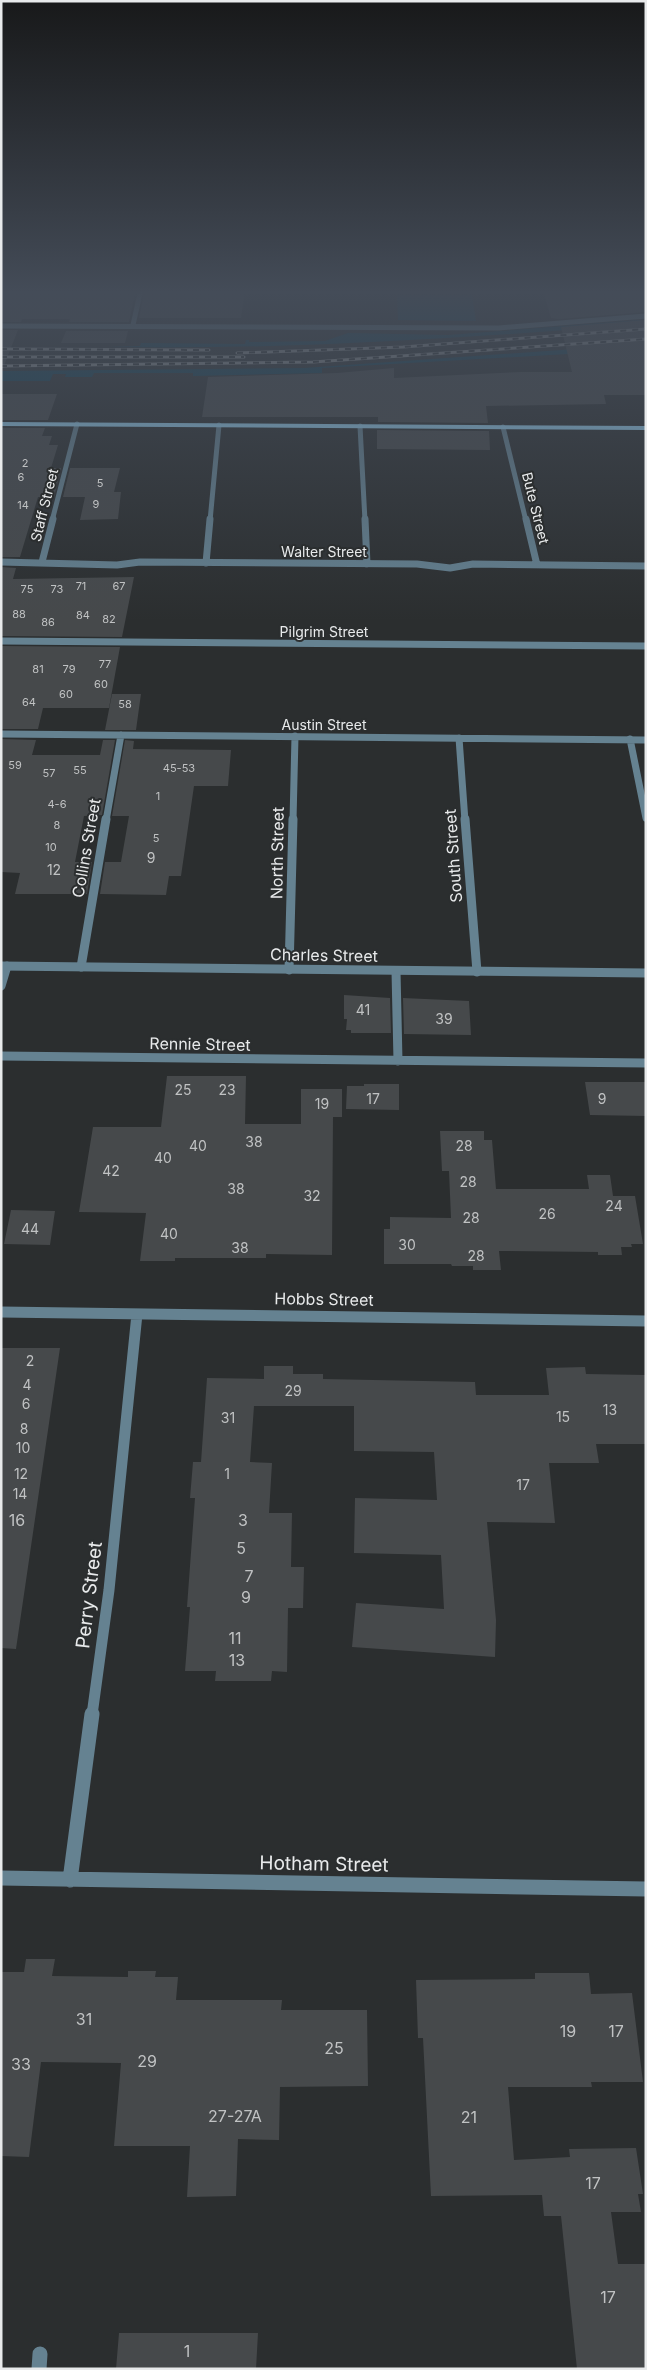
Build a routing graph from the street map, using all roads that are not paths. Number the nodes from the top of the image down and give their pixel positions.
1 (1, 424) edge
2 (77, 424) junction
3 (219, 425) junction
4 (360, 426) junction
5 (503, 427) junction
6 (646, 428) edge
7 (1, 562) edge
8 (42, 562) junction
9 (206, 563) junction
10 (367, 564) junction
11 (537, 565) junction
12 (646, 566) edge
13 (1, 641) edge
14 (646, 646) edge
15 (1, 734) edge
16 (121, 735) junction
17 (295, 736) junction
18 (459, 738) junction
19 (630, 739) junction
20 (646, 740) edge
21 (646, 818) edge
22 (4, 966) edge
23 (81, 967) junction
24 (289, 970) junction
25 (396, 971) junction
26 (477, 972) junction
27 (646, 974) edge
28 (1, 986) edge
29 (1, 1056) edge
30 (398, 1061) junction
31 (646, 1063) edge
32 (1, 1312) edge
33 (137, 1314) junction
34 (646, 1321) edge
35 (1, 1878) edge
36 (70, 1880) junction
37 (646, 1889) edge

1 - 2 main road
2 - 3 main road
2 - 8 street, Staff Street
3 - 4 main road
3 - 9 street
4 - 5 main road
4 - 10 street
5 - 6 main road
5 - 11 street, Bute Street
7 - 8 street, Walter Street
8 - 9 street, Walter Street
9 - 10 street, Walter Street
10 - 11 street, Walter Street
11 - 12 street, Walter Street
13 - 14 street, Pilgrim Street
15 - 16 street, Austin Street
16 - 17 street, Austin Street
16 - 23 street, Collins Street
17 - 18 street, Austin Street
17 - 24 street, North Street
18 - 19 street, Austin Street
18 - 26 street, South Street
19 - 20 street, Austin Street
19 - 21 street
22 - 23 street, Charles Street
22 - 28 street
23 - 24 street, Charles Street
24 - 25 street, Charles Street
25 - 26 street, Charles Street
25 - 30 street
26 - 27 street, Charles Street
29 - 30 street, Rennie Street
30 - 31 street, Rennie Street
32 - 33 street, Hobbs Street
33 - 34 street, Hobbs Street
33 - 36 street, Perry Street
35 - 36 street, Hotham Street
36 - 37 street, Hotham Street

